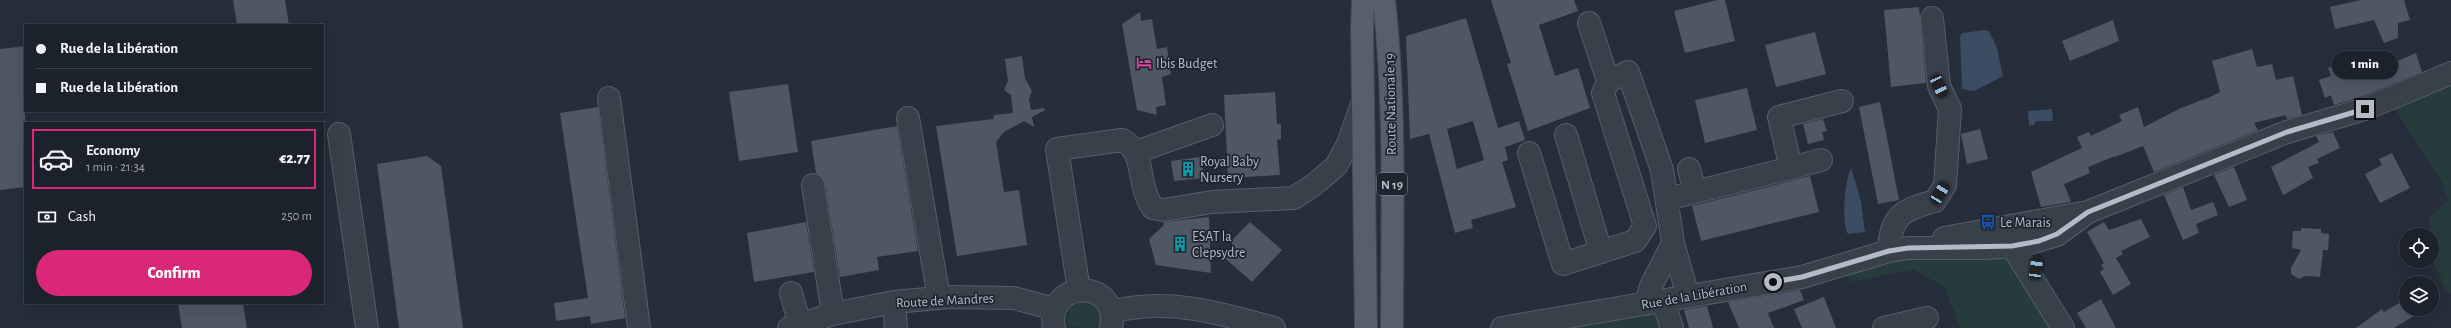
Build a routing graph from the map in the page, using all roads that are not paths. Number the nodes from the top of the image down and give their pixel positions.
1 (1363, 0) edge
2 (1384, 0) edge
3 (1932, 18) dead end
4 (1589, 23) dead end
5 (2451, 73) edge
6 (1608, 81) junction
7 (609, 98) dead end
8 (1362, 102) junction
9 (1842, 102) dead end
10 (908, 118) dead end
11 (1212, 125) dead end
12 (339, 134) dead end
13 (1566, 135) dead end
14 (1136, 152) junction
15 (1529, 153) dead end
16 (1821, 160) dead end
17 (1791, 168) junction
18 (1689, 169) dead end
19 (813, 185) dead end
20 (1695, 192) junction
21 (1667, 199) junction
22 (2028, 229) junction
23 (1673, 243) junction
24 (2012, 246) junction
25 (1898, 250) junction
26 (1601, 252) junction
27 (2034, 282) junction
28 (1079, 290) junction
29 (791, 293) dead end
30 (1688, 296) junction
31 (939, 298) junction
32 (894, 302) junction
33 (1654, 302) junction
34 (1927, 318) dead end
35 (1054, 319) edge
36 (828, 320) edge
37 (1112, 320) edge
38 (794, 326) edge
39 (367, 328) edge
40 (639, 328) edge
41 (896, 328) edge
42 (1274, 328) edge
43 (1366, 328) edge
44 (1392, 328) edge
45 (1502, 328) edge
46 (1672, 328) edge
47 (1884, 328) edge
48 (2063, 328) edge

1 - 8 main road, Route Nationale 19 / N 19
2 - 44 main road, Route Nationale 19 / N 19
3 - 25 street
4 - 6 street
5 - 22 street, Rue de la Libération
6 - 21 street
6 - 26 street
7 - 40 street
8 - 14 street
8 - 43 main road, Route Nationale 19 / N 19
9 - 17 street
10 - 31 street
11 - 14 street
12 - 39 street
13 - 26 street
14 - 28 street
15 - 26 street
16 - 17 street
17 - 20 street
18 - 20 street
19 - 36 street
20 - 21 street
21 - 23 street
22 - 24 street, Rue de la Libération
22 - 25 street, Rue de la Libération
22 - 27 street
23 - 30 street
23 - 33 street
24 - 25 street, Rue de la Libération
24 - 27 street
25 - 30 street, Rue de la Libération
27 - 48 street
28 - 35 street
28 - 37 street
29 - 38 street
30 - 33 street, Rue de la Libération
31 - 32 street, Route de Mandres
31 - 35 street, Route de Mandres
32 - 36 street, Route de Mandres
32 - 41 street
33 - 45 street, Rue de la Libération
33 - 46 street
34 - 47 street
36 - 38 street, Route de Mandres
37 - 42 street

